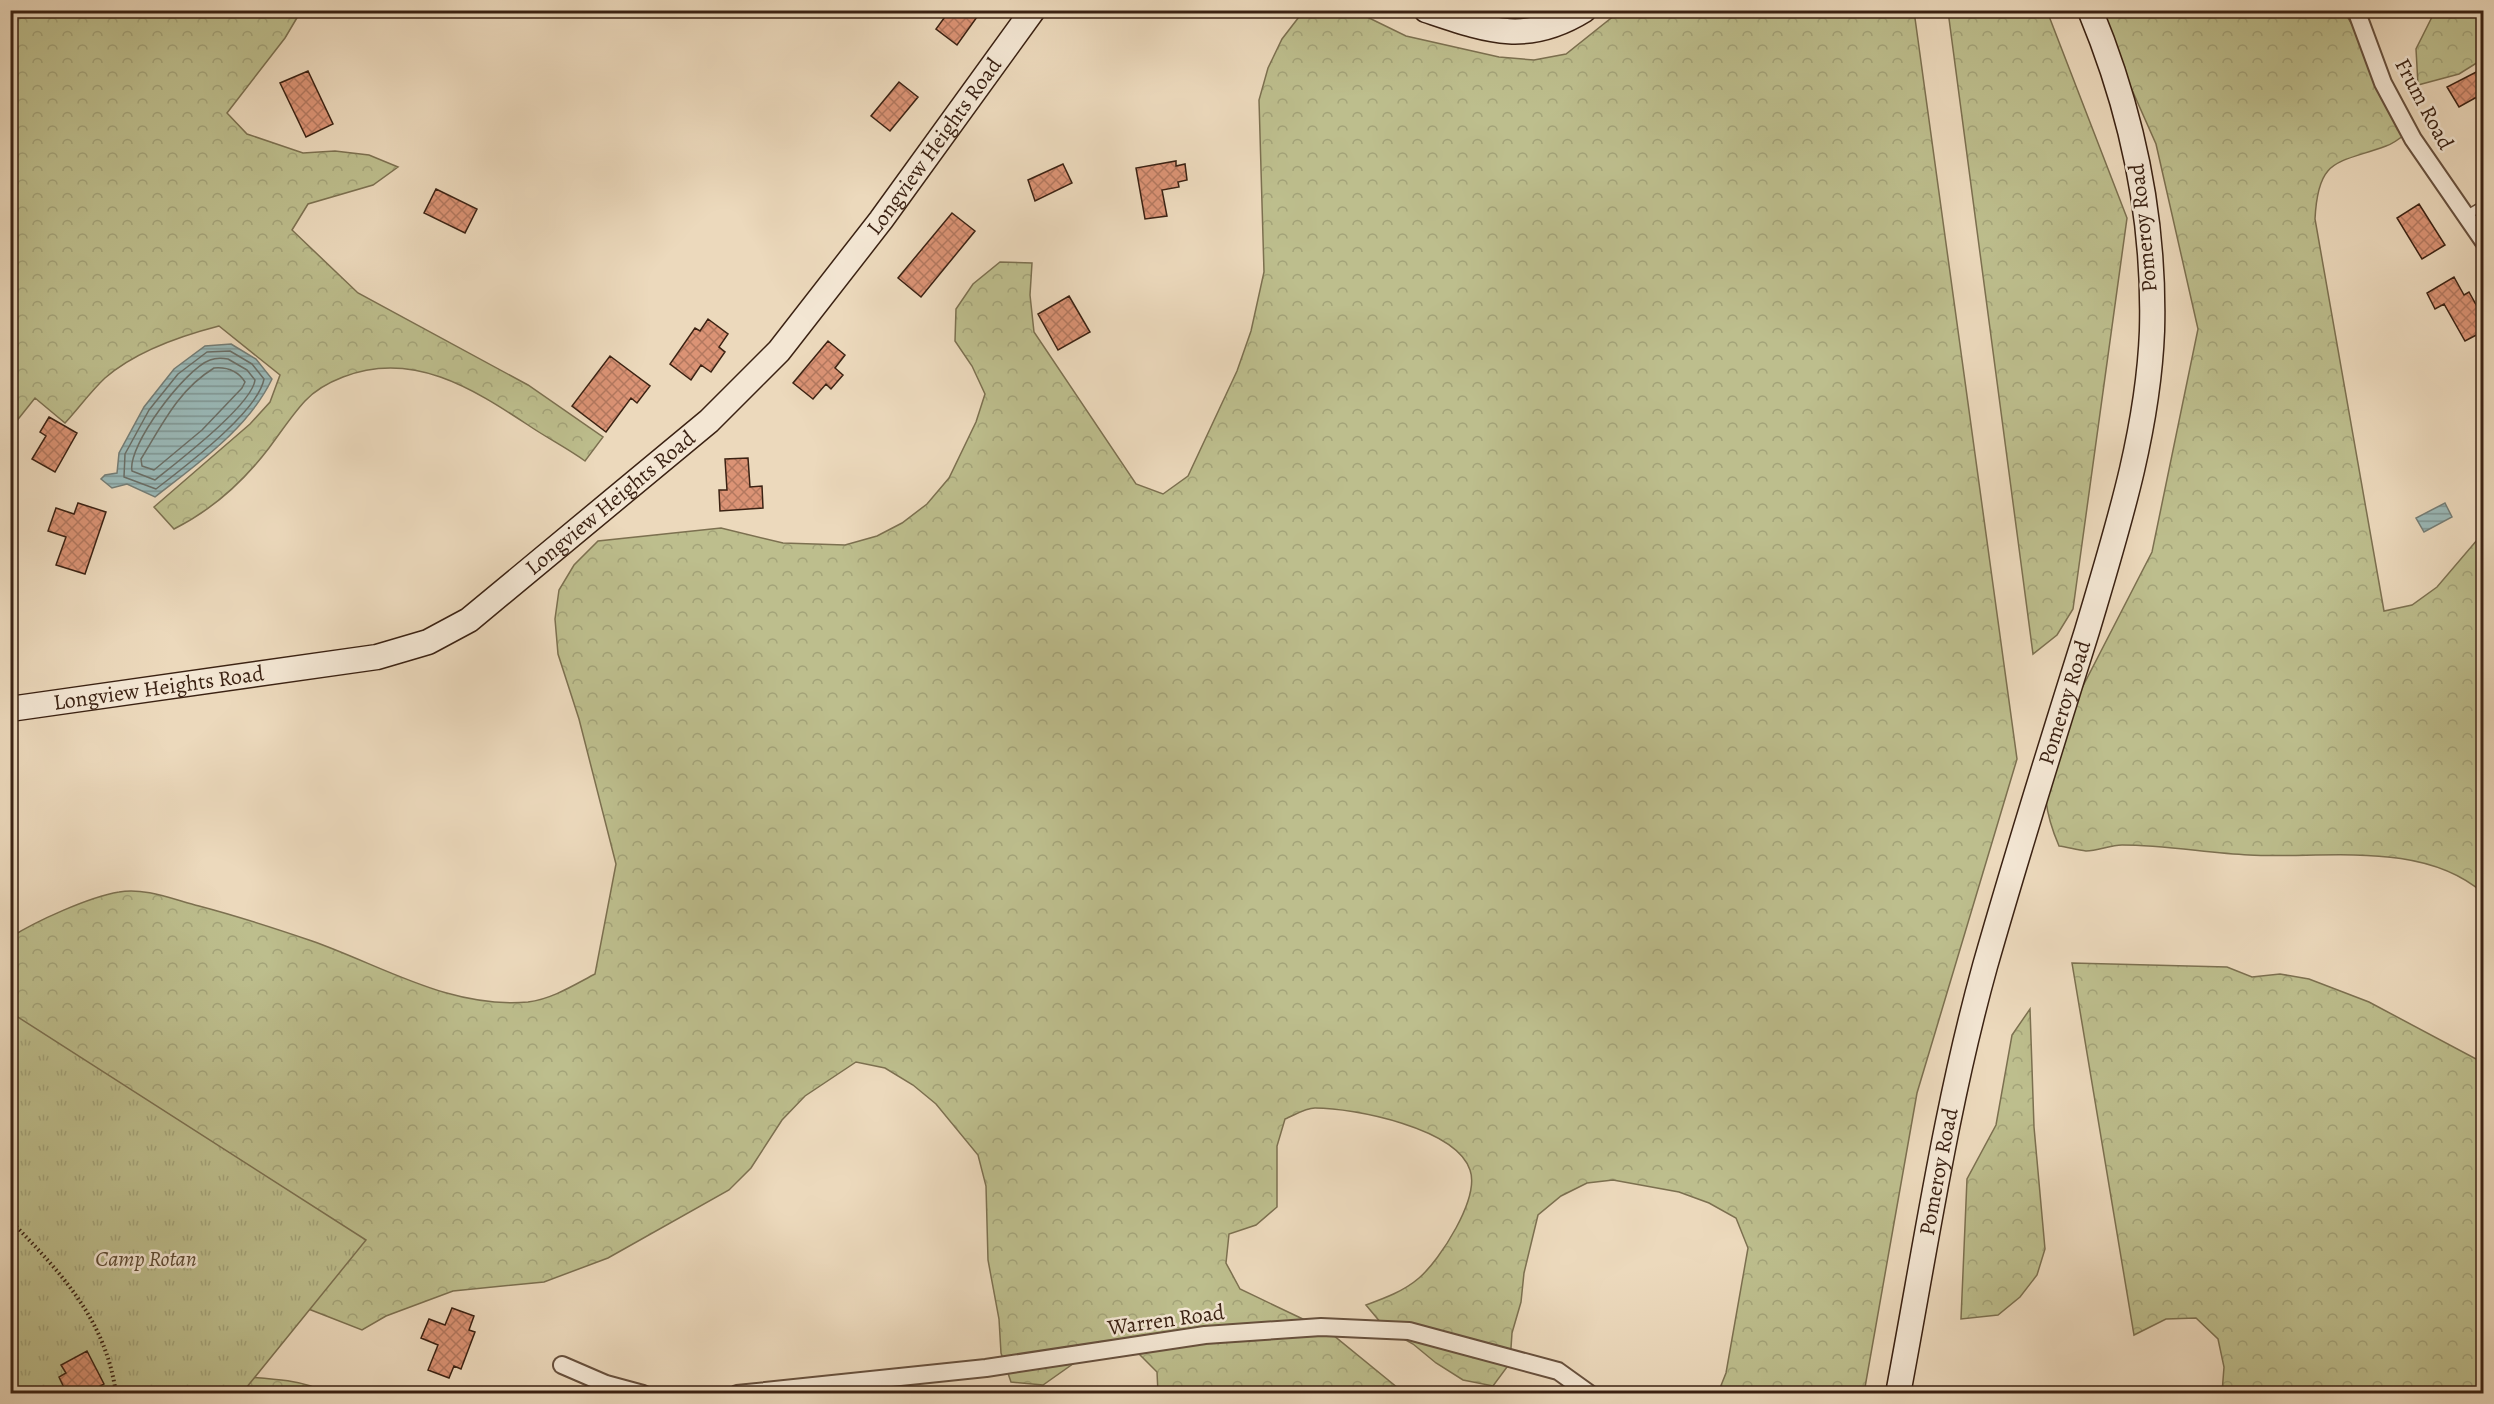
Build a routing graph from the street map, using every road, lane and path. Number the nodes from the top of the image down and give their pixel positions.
1 (1033, 10) edge
2 (1426, 10) edge
3 (1584, 10) edge
4 (2090, 10) edge
5 (2356, 10) edge
6 (2477, 97) dead end
7 (2484, 108) edge
8 (2484, 205) edge
9 (2467, 215) junction
10 (2484, 242) edge
11 (10, 709) edge
12 (10, 1220) edge
13 (562, 1365) dead end
14 (116, 1394) edge
15 (644, 1394) edge
16 (737, 1394) edge
17 (1590, 1394) edge
18 (1898, 1394) edge

1 - 11 street, Longview Heights Road
2 - 3 street
4 - 18 street, Pomeroy Road
5 - 9 street, Frum Road
6 - 7 path
8 - 9 lane
9 - 10 street, Frum Road
12 - 14 path
13 - 15 street
16 - 17 street, Warren Road

